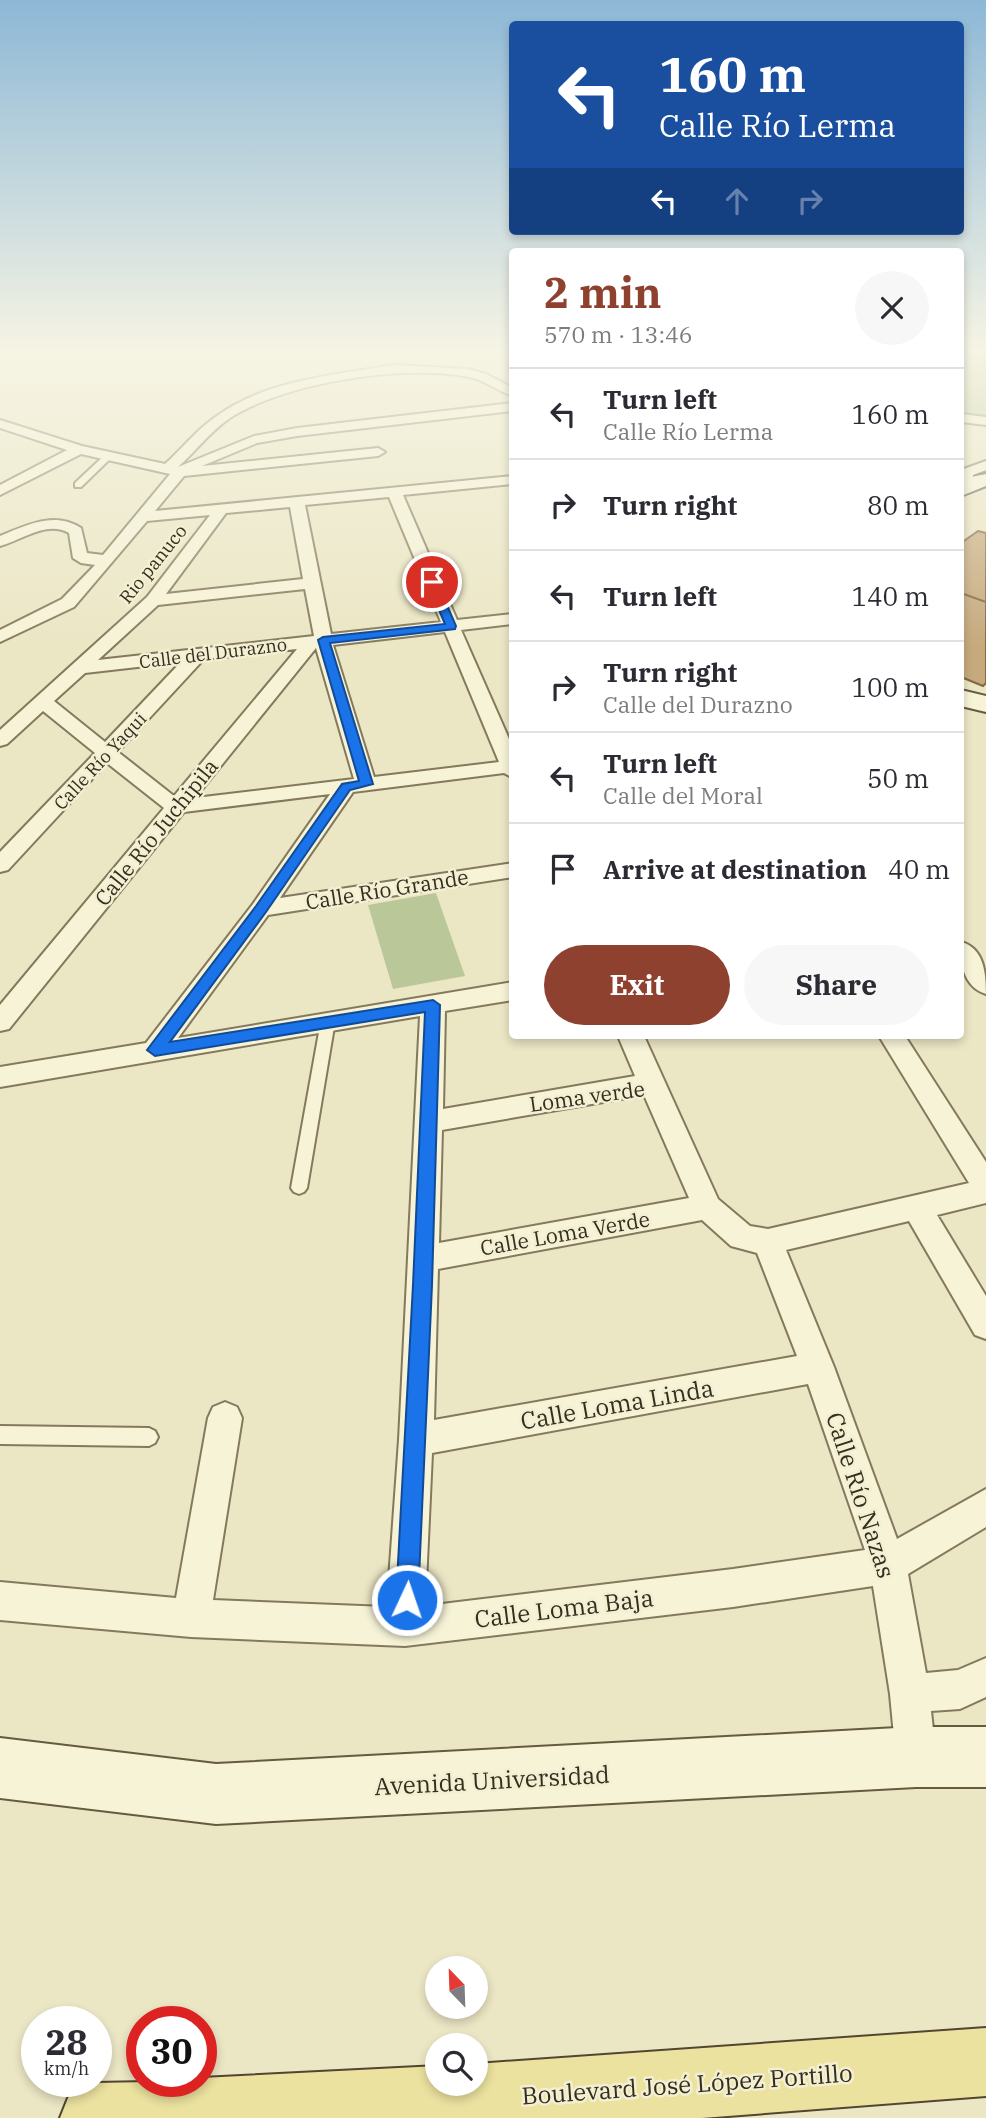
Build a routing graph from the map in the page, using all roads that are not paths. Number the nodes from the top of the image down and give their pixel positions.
1 (76, 451) edge
2 (87, 451) edge
3 (192, 451) edge
4 (227, 451) edge
5 (378, 452) dead end
6 (109, 456) junction
7 (986, 466) edge
8 (175, 470) junction
9 (507, 484) edge
10 (969, 484) edge
11 (78, 485) dead end
12 (0, 491) edge
13 (394, 492) junction
14 (297, 502) junction
15 (221, 510) junction
16 (144, 517) junction
17 (0, 541) edge
18 (108, 560) junction
19 (312, 583) junction
20 (153, 601) junction
21 (509, 619) edge
22 (451, 626) junction
23 (0, 637) edge
24 (318, 641) junction
25 (198, 655) junction
26 (80, 668) junction
27 (43, 702) junction
28 (0, 740) edge
29 (106, 755) junction
30 (509, 761) edge
31 (509, 768) edge
32 (356, 785) junction
33 (175, 807) junction
34 (0, 865) edge
35 (509, 871) edge
36 (261, 909) junction
37 (964, 954) edge
38 (986, 985) edge
39 (509, 992) edge
40 (433, 1005) junction
41 (328, 1021) junction
42 (0, 1022) edge
43 (632, 1039) edge
44 (894, 1039) edge
45 (155, 1050) junction
46 (0, 1077) edge
47 (652, 1083) junction
48 (429, 1122) junction
49 (299, 1188) dead end
50 (986, 1189) edge
51 (707, 1207) junction
52 (917, 1208) junction
53 (768, 1242) junction
54 (424, 1259) junction
55 (986, 1325) edge
56 (818, 1367) junction
57 (225, 1418) dead end
58 (0, 1435) edge
59 (149, 1437) dead end
60 (416, 1440) junction
61 (986, 1507) edge
62 (888, 1565) junction
63 (0, 1601) edge
64 (191, 1618) junction
65 (405, 1627) junction
66 (986, 1677) edge
67 (911, 1694) junction
68 (916, 1758) junction
69 (986, 1758) edge
70 (0, 1768) edge
71 (986, 2062) edge
72 (95, 2118) edge

1 - 12 street
2 - 6 street
3 - 8 street
4 - 8 street
5 - 8 street
6 - 8 street
6 - 11 lane
7 - 10 street
8 - 16 street
9 - 13 street
13 - 14 street
13 - 22 street
14 - 15 street
14 - 19 street
15 - 16 street
15 - 20 street, Rio panuco
16 - 18 street
17 - 18 street
18 - 23 street
19 - 20 street
19 - 24 street
20 - 26 street, Rio panuco
21 - 22 street, Calle del Durazno
22 - 24 street, Calle del Durazno
22 - 30 street
24 - 25 street, Calle del Durazno
24 - 32 street
24 - 33 street, Calle Río Juchipila
25 - 26 street, Calle del Durazno
25 - 29 street, Calle Río Yaqui
26 - 27 street, Rio panuco
27 - 28 street, Rio panuco
27 - 29 street
29 - 33 street
29 - 34 street, Calle Río Yaqui
31 - 32 street
32 - 33 street
32 - 36 street
33 - 42 street, Calle Río Juchipila
35 - 36 street, Calle Río Grande
36 - 45 street
37 - 38 street
39 - 40 street
40 - 41 street
40 - 48 street
41 - 45 street
41 - 49 lane
43 - 47 street
44 - 50 street
45 - 46 street
47 - 48 street, Loma verde
47 - 51 street, Loma verde
48 - 54 street
50 - 52 street
51 - 53 street, Loma verde
51 - 54 street, Calle Loma Verde
52 - 53 street
52 - 55 street
53 - 56 street, Calle Río Nazas
54 - 60 street
56 - 60 street, Calle Loma Linda
56 - 62 street, Calle Río Nazas
57 - 64 street
58 - 59 lane
60 - 65 street
61 - 62 street, Calle Loma Baja
62 - 65 street, Calle Loma Baja
62 - 67 street, Calle Río Nazas
63 - 64 street, Calle Loma Baja
64 - 65 street, Calle Loma Baja
66 - 67 street
67 - 68 street, Calle Río Nazas
68 - 69 street, Avenida Universidad
68 - 70 street, Avenida Universidad
71 - 72 main road, Boulevard José López Portillo

